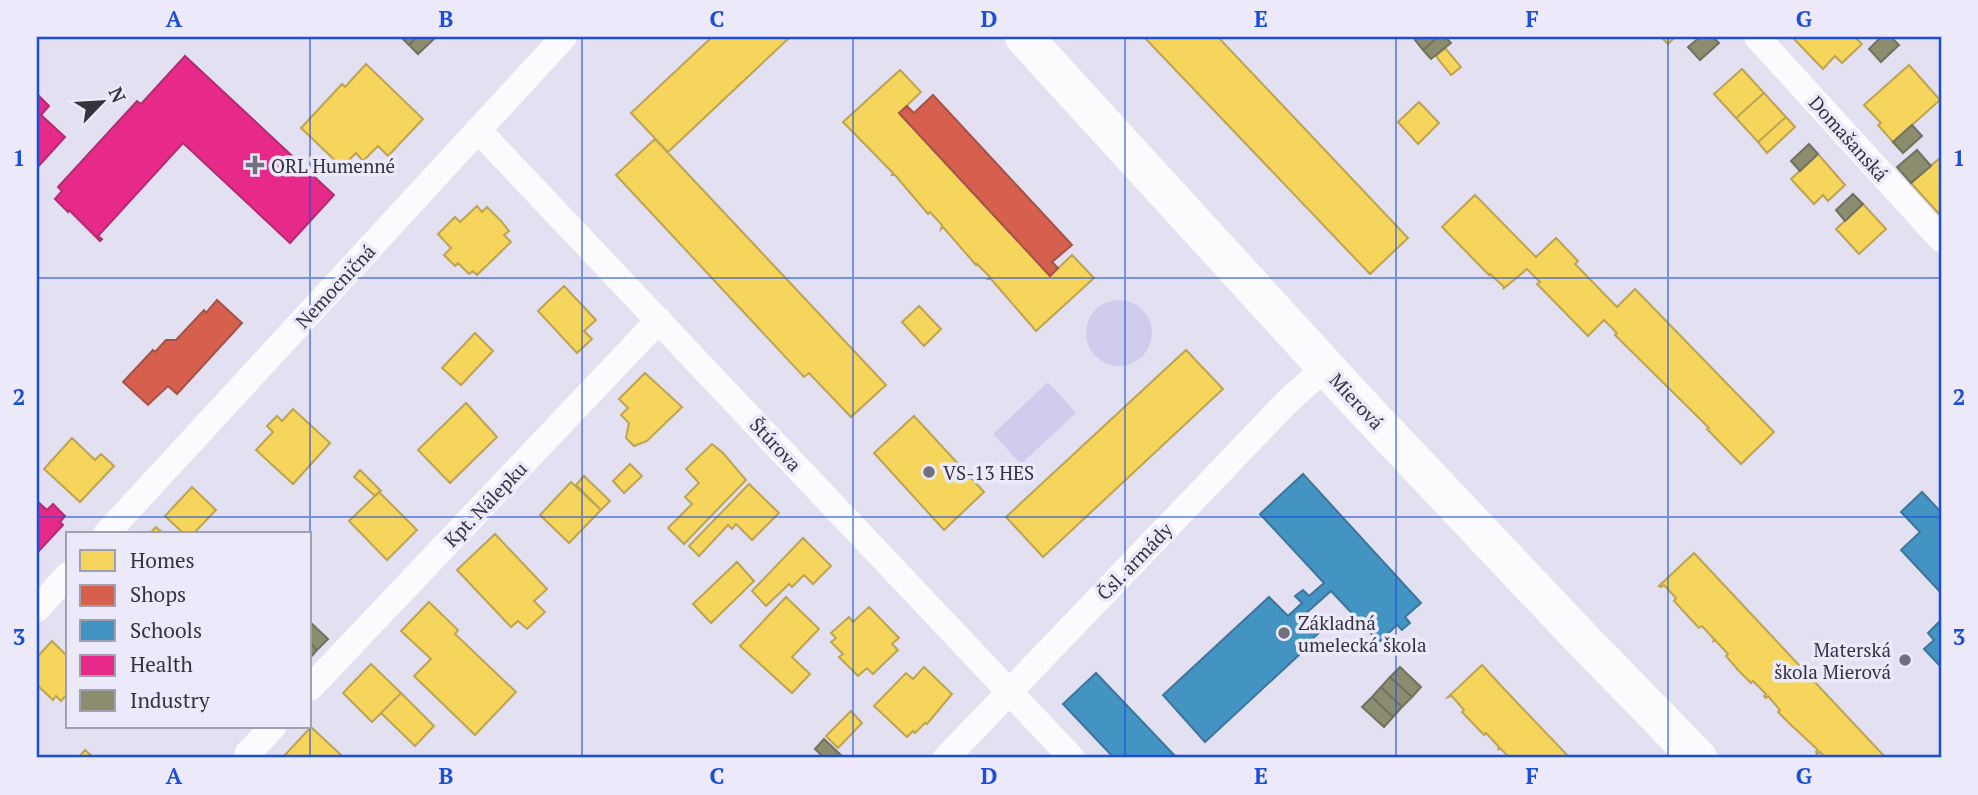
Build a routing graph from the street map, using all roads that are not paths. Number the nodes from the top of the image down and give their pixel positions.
1 (564, 37) edge
2 (1024, 37) edge
3 (1757, 37) edge
4 (478, 130) junction
5 (1941, 239) edge
6 (659, 320) junction
7 (1325, 367) junction
8 (108, 532) edge
9 (66, 577) edge
10 (37, 609) edge
11 (312, 686) edge
12 (1009, 691) junction
13 (272, 728) edge
14 (248, 753) dead end
15 (946, 758) edge
16 (1072, 758) edge
17 (1698, 758) edge

1 - 4 street, Nemocničná
2 - 7 main road, Mierová
3 - 5 street, Domašanská
4 - 6 street, Štúrova
4 - 8 street, Nemocničná
6 - 11 street, Kpt. Nálepku
6 - 12 street, Štúrova
7 - 12 street, Čsl. armády
7 - 17 main road, Mierová
9 - 10 street
12 - 15 street, Čsl. armády
12 - 16 street, Štúrova
13 - 14 street

